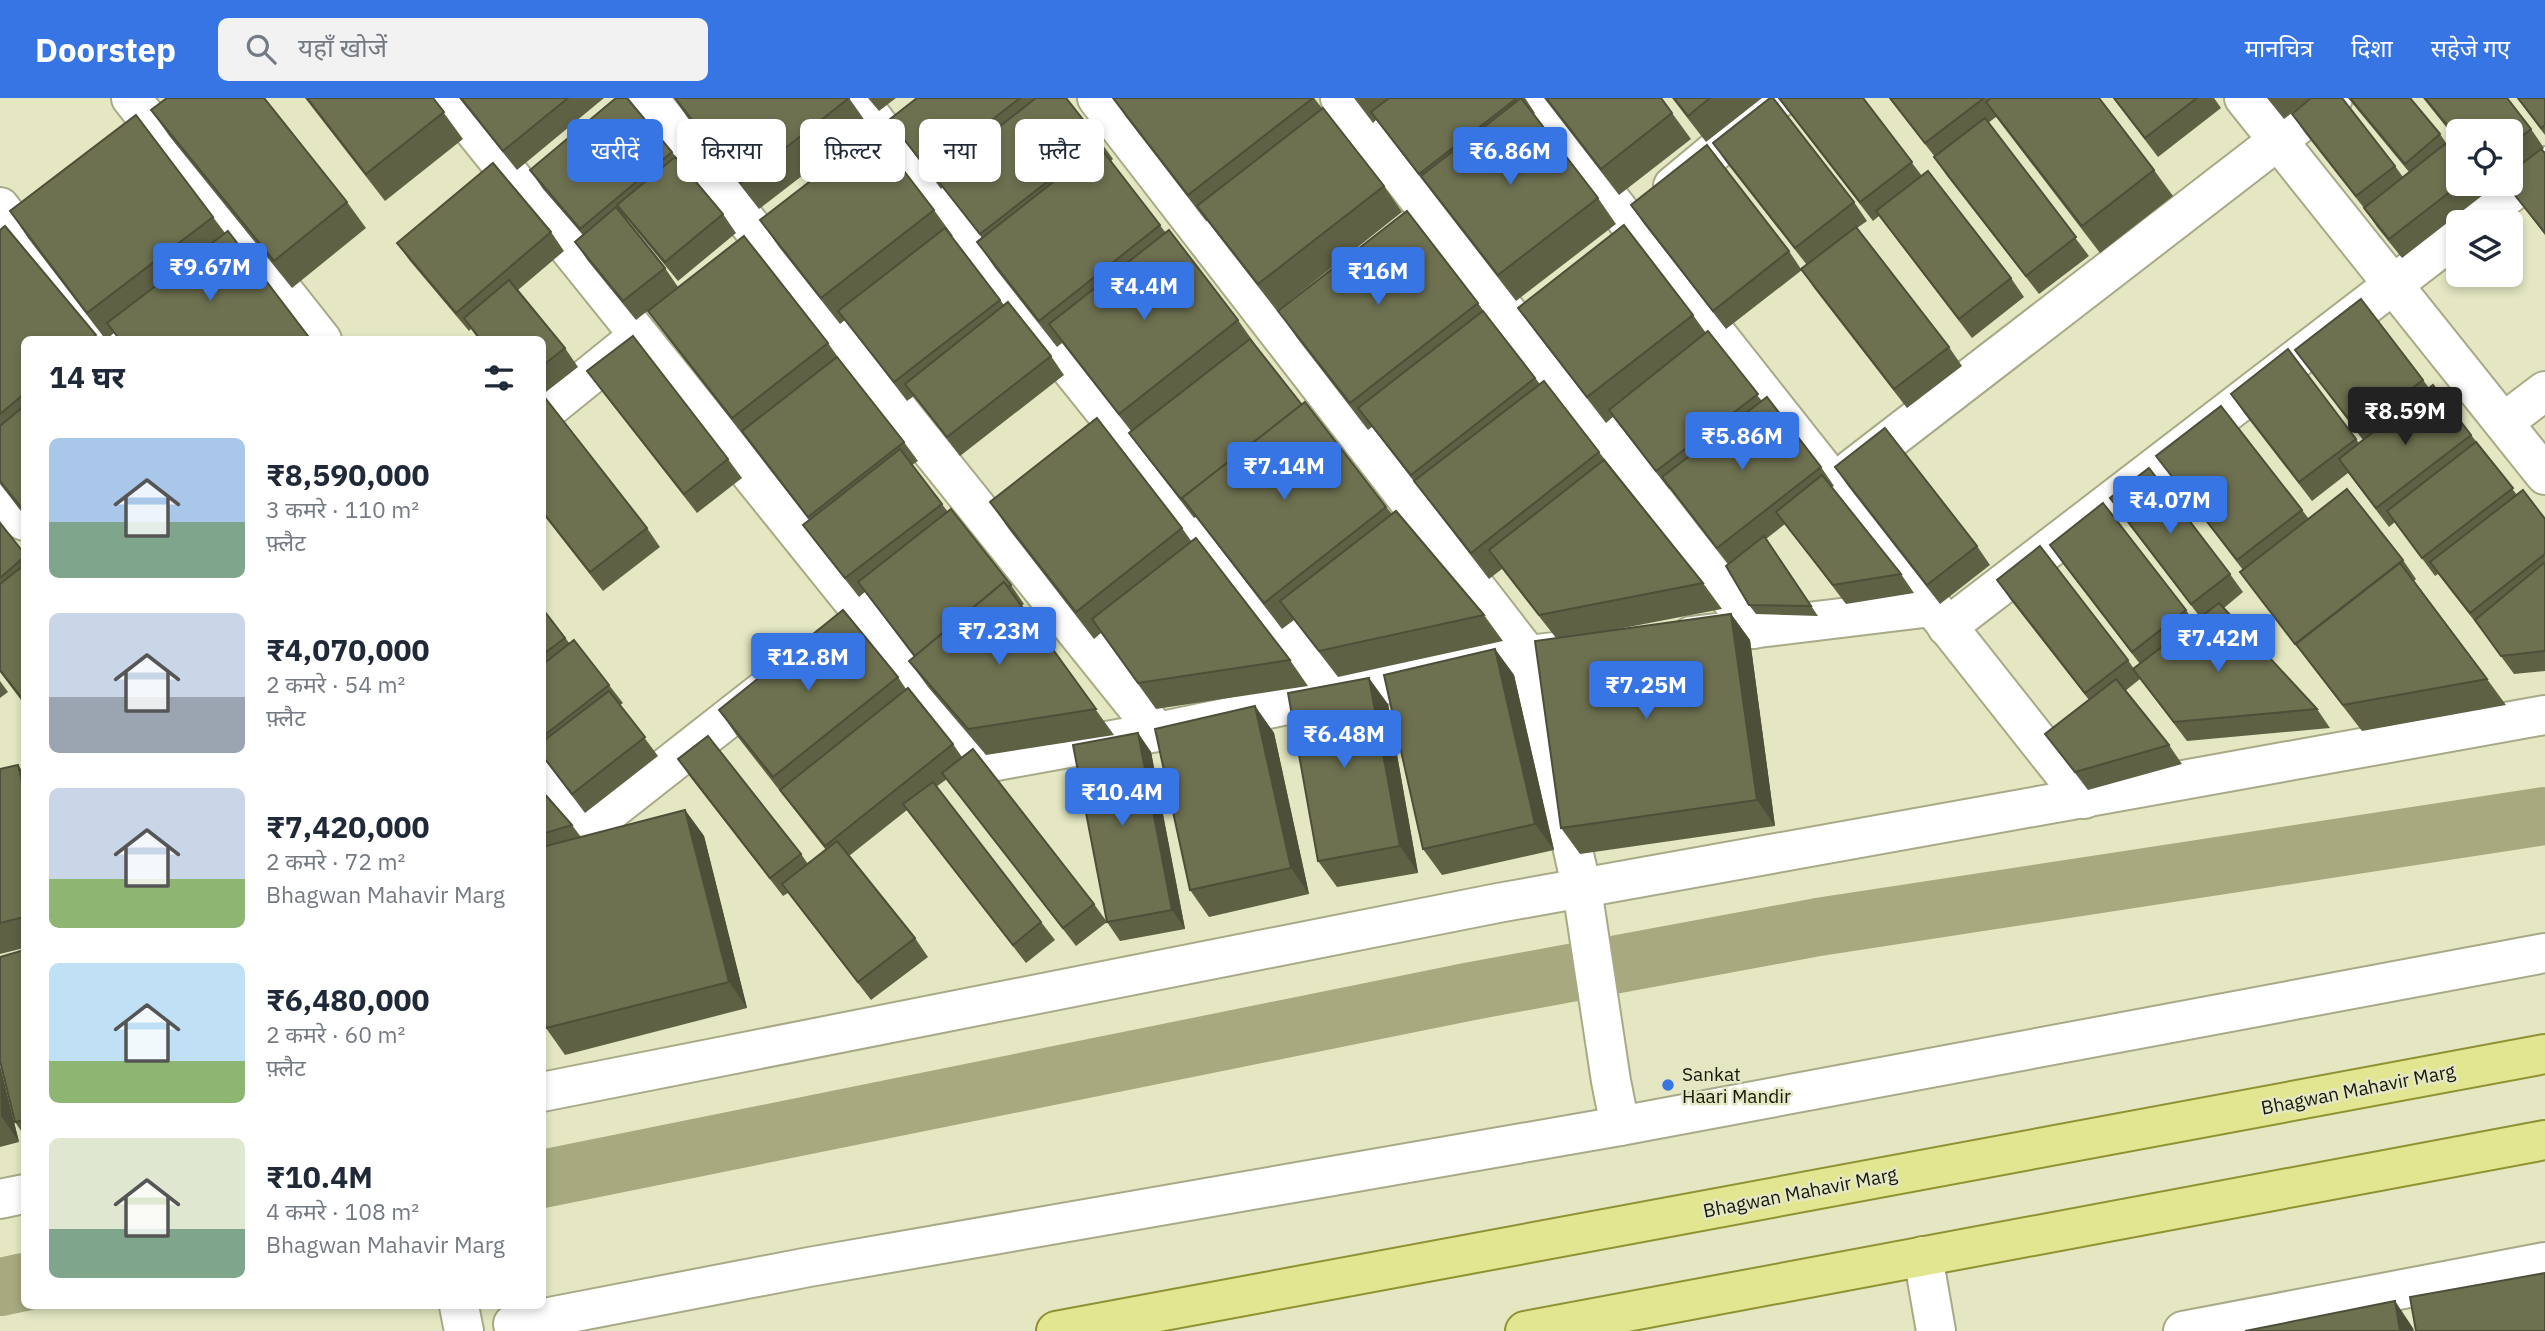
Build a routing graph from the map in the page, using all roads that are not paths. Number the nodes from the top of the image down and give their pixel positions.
1 (448, 98) edge
2 (648, 98) edge
3 (857, 98) edge
4 (1097, 98) edge
5 (1340, 98) edge
6 (1530, 98) edge
7 (1779, 98) edge
8 (2244, 98) edge
9 (2333, 98) edge
10 (155, 110) edge
11 (892, 119) edge
12 (905, 133) edge
13 (2277, 139) junction
14 (122, 150) edge
15 (2545, 166) edge
16 (92, 175) edge
17 (2488, 210) edge
18 (791, 211) edge
19 (1628, 223) junction
20 (7, 229) edge
21 (2446, 243) edge
22 (748, 246) junction
23 (2395, 284) junction
24 (651, 326) junction
25 (99, 336) edge
26 (319, 336) edge
27 (2545, 391) edge
28 (546, 411) edge
29 (2504, 422) junction
30 (2545, 475) edge
31 (1833, 483) junction
32 (0, 489) edge
33 (21, 517) edge
34 (862, 613) junction
35 (1940, 617) junction
36 (1754, 629) junction
37 (830, 638) edge
38 (1661, 640) edge
39 (1621, 644) edge
40 (1528, 655) junction
41 (798, 663) edge
42 (1332, 695) junction
43 (2545, 715) edge
44 (1157, 732) junction
45 (546, 784) edge
46 (2084, 799) junction
47 (1582, 889) junction
48 (2545, 953) edge
49 (2545, 1054) edge
50 (546, 1091) edge
51 (1620, 1126) junction
52 (2545, 1140) edge
53 (21, 1195) edge
54 (0, 1199) edge
55 (1923, 1256) junction
56 (2545, 1262) edge
57 (459, 1309) edge
58 (513, 1320) edge
59 (464, 1331) edge
60 (1056, 1331) edge
61 (1525, 1331) edge
62 (1936, 1331) edge
63 (2183, 1331) edge

1 - 24 street
2 - 22 street
3 - 11 street
4 - 40 street
5 - 36 street
6 - 19 street
7 - 19 street
8 - 13 street
9 - 13 street
10 - 14 street
10 - 26 street
12 - 42 street
13 - 23 street
13 - 31 street
15 - 17 street
16 - 20 street
18 - 22 street
19 - 31 street
20 - 25 street
21 - 23 street
22 - 44 street
23 - 29 street
23 - 35 street
24 - 28 street
24 - 34 street
27 - 29 street
29 - 30 street
31 - 35 street
32 - 33 street
34 - 37 street
34 - 44 street
35 - 36 street
35 - 46 street
36 - 38 street
39 - 40 street
40 - 42 street
40 - 47 street
41 - 45 street
42 - 44 street
43 - 46 street
46 - 47 street
47 - 50 street
47 - 51 street
48 - 51 street
49 - 60 main road, Bhagwan Mahavir Marg
51 - 58 street
52 - 55 main road
53 - 54 street
55 - 61 main road
55 - 62 street
56 - 63 street
57 - 59 street

